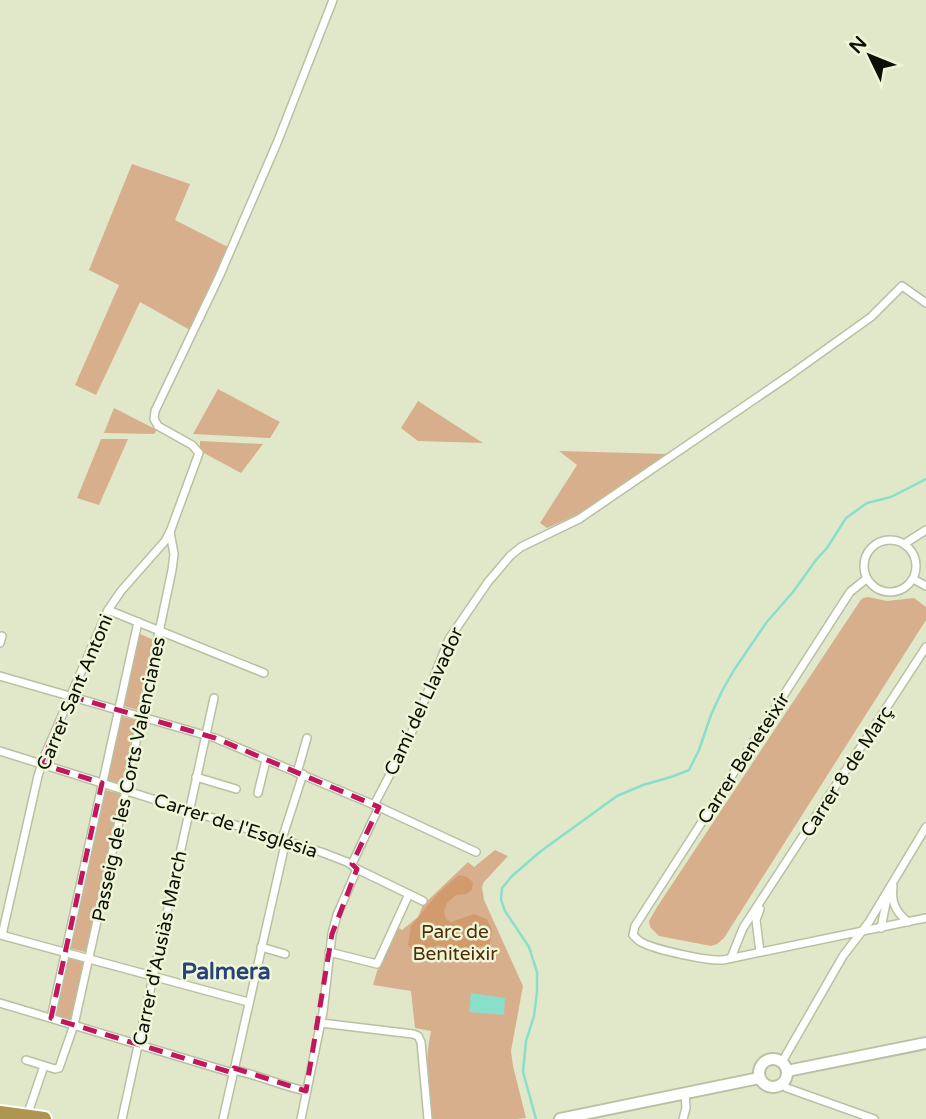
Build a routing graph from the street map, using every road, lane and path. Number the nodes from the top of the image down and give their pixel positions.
1 (333, 0) edge
2 (926, 303) edge
3 (926, 530) edge
4 (170, 533) junction
5 (904, 544) junction
6 (866, 579) junction
7 (913, 579) junction
8 (926, 586) edge
9 (108, 610) junction
10 (138, 622) junction
11 (160, 631) junction
12 (926, 647) edge
13 (264, 673) dead end
14 (0, 676) edge
15 (70, 696) junction
16 (214, 698) dead end
17 (119, 710) junction
18 (141, 717) junction
19 (206, 735) junction
20 (307, 738) dead end
21 (0, 751) edge
22 (266, 760) junction
23 (41, 764) junction
24 (300, 774) junction
25 (196, 777) junction
26 (103, 783) junction
27 (236, 789) dead end
28 (126, 790) junction
29 (258, 793) dead end
30 (377, 806) junction
31 (188, 810) junction
32 (926, 827) edge
33 (284, 840) junction
34 (476, 852) dead end
35 (354, 866) junction
36 (895, 878) junction
37 (409, 894) junction
38 (765, 896) junction
39 (423, 901) dead end
40 (926, 918) edge
41 (908, 922) junction
42 (881, 928) junction
43 (860, 932) junction
44 (1, 935) edge
45 (261, 947) junction
46 (65, 952) junction
47 (329, 952) junction
48 (760, 952) junction
49 (285, 954) dead end
50 (89, 958) junction
51 (731, 958) junction
52 (153, 975) junction
53 (248, 1002) junction
54 (0, 1003) edge
55 (51, 1018) junction
56 (321, 1023) junction
57 (74, 1025) junction
58 (926, 1043) edge
59 (139, 1045) junction
60 (26, 1060) dead end
61 (44, 1066) junction
62 (784, 1066) junction
63 (234, 1072) junction
64 (759, 1078) junction
65 (782, 1084) junction
66 (306, 1091) junction
67 (685, 1093) junction
68 (0, 1114) edge
69 (26, 1117) junction
70 (44, 1119) edge
71 (122, 1119) edge
72 (223, 1119) edge
73 (301, 1119) edge
74 (428, 1119) edge
75 (563, 1119) edge
76 (683, 1119) edge
77 (874, 1119) edge

1 - 4 street, Carrer Sant Antoni
2 - 30 street, Camí del Llavador
3 - 5 street
4 - 9 street, Carrer Sant Antoni
4 - 11 street, Passeig de les Corts Valencianes
5 - 6 street
5 - 7 street
6 - 7 street
6 - 51 street, Carrer Beneteixir
7 - 8 street
9 - 10 street
9 - 15 street, Carrer Sant Antoni
10 - 11 street
10 - 17 street, Passeig de les Corts Valencianes
11 - 13 street
11 - 18 street, Passeig de les Corts Valencianes
12 - 38 street, Carrer 8 de Març
14 - 15 street
15 - 17 street
15 - 23 street, Carrer Sant Antoni
16 - 19 street, Carrer d'Ausiàs March
17 - 18 street
17 - 26 street, Passeig de les Corts Valencianes
18 - 19 street
18 - 28 street, Passeig de les Corts Valencianes
19 - 22 street
19 - 25 street, Carrer d'Ausiàs March
20 - 24 street
21 - 23 street, Carrer de l'Església
22 - 24 street
22 - 29 street
23 - 26 street, Carrer de l'Església
23 - 44 street, Carrer Sant Antoni
24 - 30 street
24 - 33 street
25 - 27 street
25 - 31 street, Carrer d'Ausiàs March
26 - 28 street, Carrer de l'Església
26 - 46 street, Passeig de les Corts Valencianes
28 - 31 street, Carrer de l'Església
28 - 50 street, Passeig de les Corts Valencianes
30 - 34 street
30 - 35 street, Camí del Llavador
31 - 33 street, Carrer de l'Església
31 - 52 street, Carrer d'Ausiàs March
32 - 36 street
33 - 35 street, Carrer de l'Església
33 - 45 street
35 - 37 street, Carrer de l'Església
35 - 47 street, Camí del Llavador
36 - 41 street
36 - 42 street
36 - 43 street
37 - 39 street, Carrer de l'Església
37 - 47 street
38 - 48 street, Carrer 8 de Març
38 - 51 street, Carrer 8 de Març
40 - 41 street
41 - 42 street
42 - 43 street
43 - 48 street
43 - 62 street
44 - 46 street
45 - 49 street
45 - 53 street
46 - 50 street
46 - 55 street, Passeig de les Corts Valencianes
47 - 56 street, Camí del Llavador
48 - 51 street
50 - 52 street
50 - 57 street, Passeig de les Corts Valencianes
52 - 53 street
52 - 59 street, Carrer d'Ausiàs March
53 - 63 street
54 - 55 street
55 - 57 street
56 - 66 street, Camí del Llavador
56 - 74 street
57 - 59 street
57 - 61 street
58 - 62 main road
59 - 63 street
59 - 71 street, Carrer d'Ausiàs March
60 - 61 street
61 - 69 street
62 - 64 main road
62 - 65 main road
63 - 66 street
63 - 72 street
64 - 65 main road
64 - 67 main road
65 - 77 street
66 - 73 street, Camí del Llavador
67 - 75 main road
67 - 76 street
68 - 69 highway
69 - 70 highway

